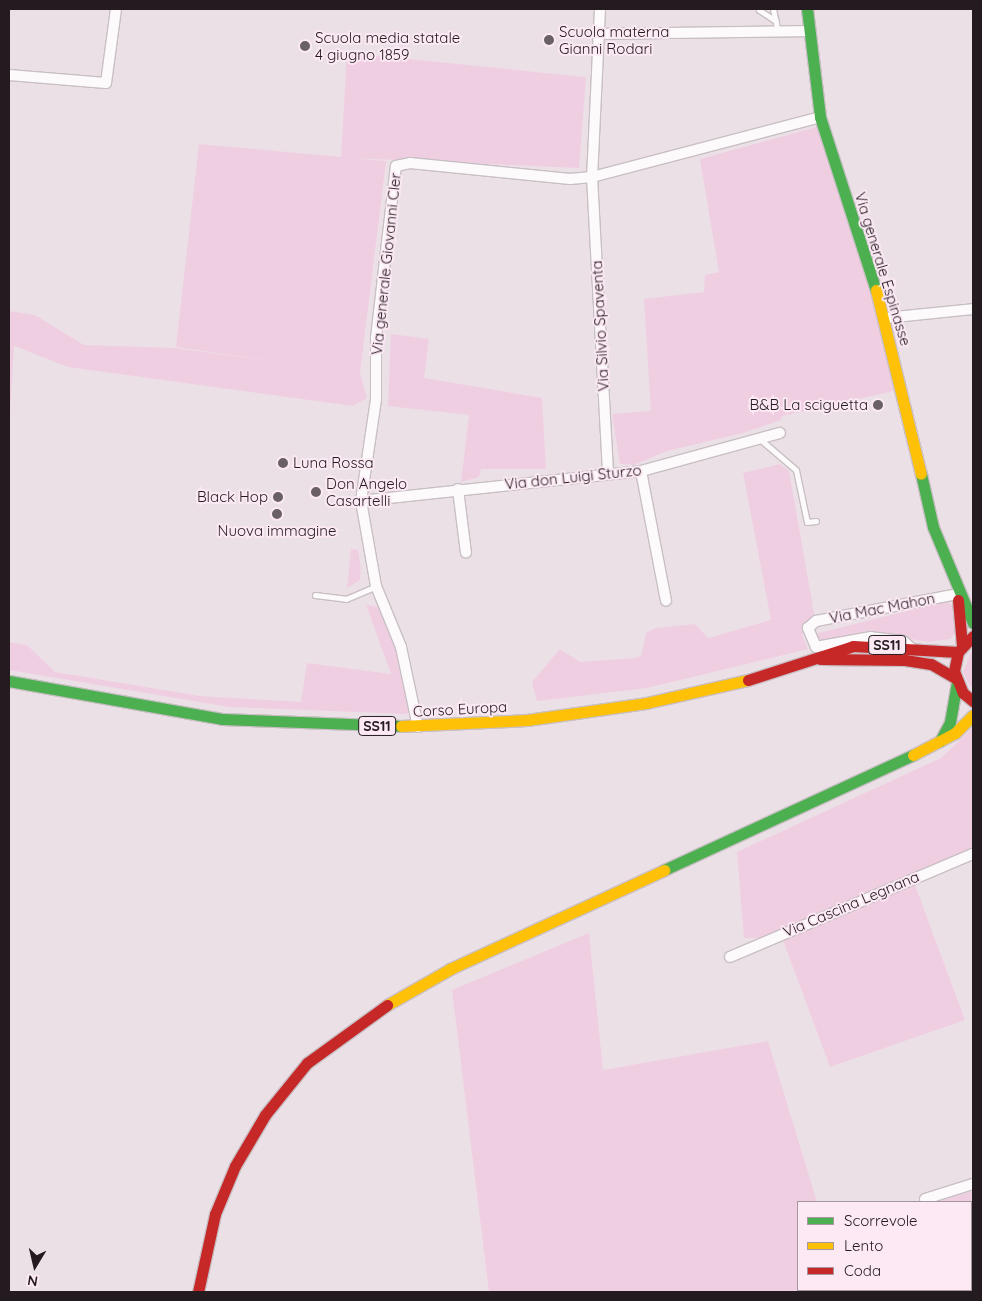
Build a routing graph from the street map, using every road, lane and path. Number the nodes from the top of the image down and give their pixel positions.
1 (116, 9) edge
2 (600, 9) edge
3 (774, 9) edge
4 (807, 9) edge
5 (759, 10) edge
6 (777, 27) junction
7 (809, 31) junction
8 (599, 34) junction
9 (9, 75) edge
10 (820, 117) junction
11 (592, 176) junction
12 (973, 309) edge
13 (886, 318) junction
14 (780, 434) dead end
15 (761, 440) junction
16 (641, 471) junction
17 (608, 475) junction
18 (458, 489) junction
19 (361, 501) junction
20 (816, 521) dead end
21 (466, 553) dead end
22 (376, 586) junction
23 (958, 594) junction
24 (315, 595) dead end
25 (666, 601) dead end
26 (973, 623) edge
27 (973, 636) edge
28 (910, 647) junction
29 (960, 649) junction
30 (820, 659) junction
31 (956, 680) junction
32 (9, 681) edge
33 (973, 701) edge
34 (973, 715) edge
35 (418, 727) junction
36 (940, 742) junction
37 (973, 854) edge
38 (730, 957) dead end
39 (973, 1184) edge
40 (925, 1199) dead end
41 (198, 1292) edge

1 - 9 street
2 - 8 street, Via Silvio Spaventa
3 - 6 lane
4 - 7 street, Via generale Espinasse
5 - 6 lane
6 - 7 street
6 - 8 street
7 - 10 street, Via generale Espinasse
8 - 11 street, Via Silvio Spaventa
10 - 11 street, Via generale Giovanni Cler
10 - 13 street, Via generale Espinasse
11 - 17 street, Via Silvio Spaventa
11 - 19 street, Via generale Giovanni Cler
12 - 13 street
13 - 23 street, Via generale Espinasse
14 - 15 street, Via don Luigi Sturzo
15 - 16 street, Via don Luigi Sturzo
15 - 20 lane
16 - 17 street, Via don Luigi Sturzo
16 - 25 street
17 - 18 street, Via don Luigi Sturzo
18 - 19 street, Via don Luigi Sturzo
18 - 21 street
19 - 22 street, Via generale Giovanni Cler
22 - 24 lane
22 - 35 street, Via generale Giovanni Cler
23 - 26 street, Via generale Espinasse
23 - 28 street, Via Mac Mahon
23 - 29 street, Via generale Espinasse
27 - 29 street
28 - 29 street, Corso Europa / SS11
28 - 30 street, Corso Europa / SS11
29 - 31 street, Via generale Espinasse
30 - 31 street, Corso Europa / SS11
30 - 35 street, Corso Europa / SS11
31 - 33 street, SS11
31 - 36 street, Via generale Espinasse
32 - 35 street, Corso Europa / SS11
34 - 36 street
36 - 41 street
37 - 38 street, Via Cascina Legnana
39 - 40 street

